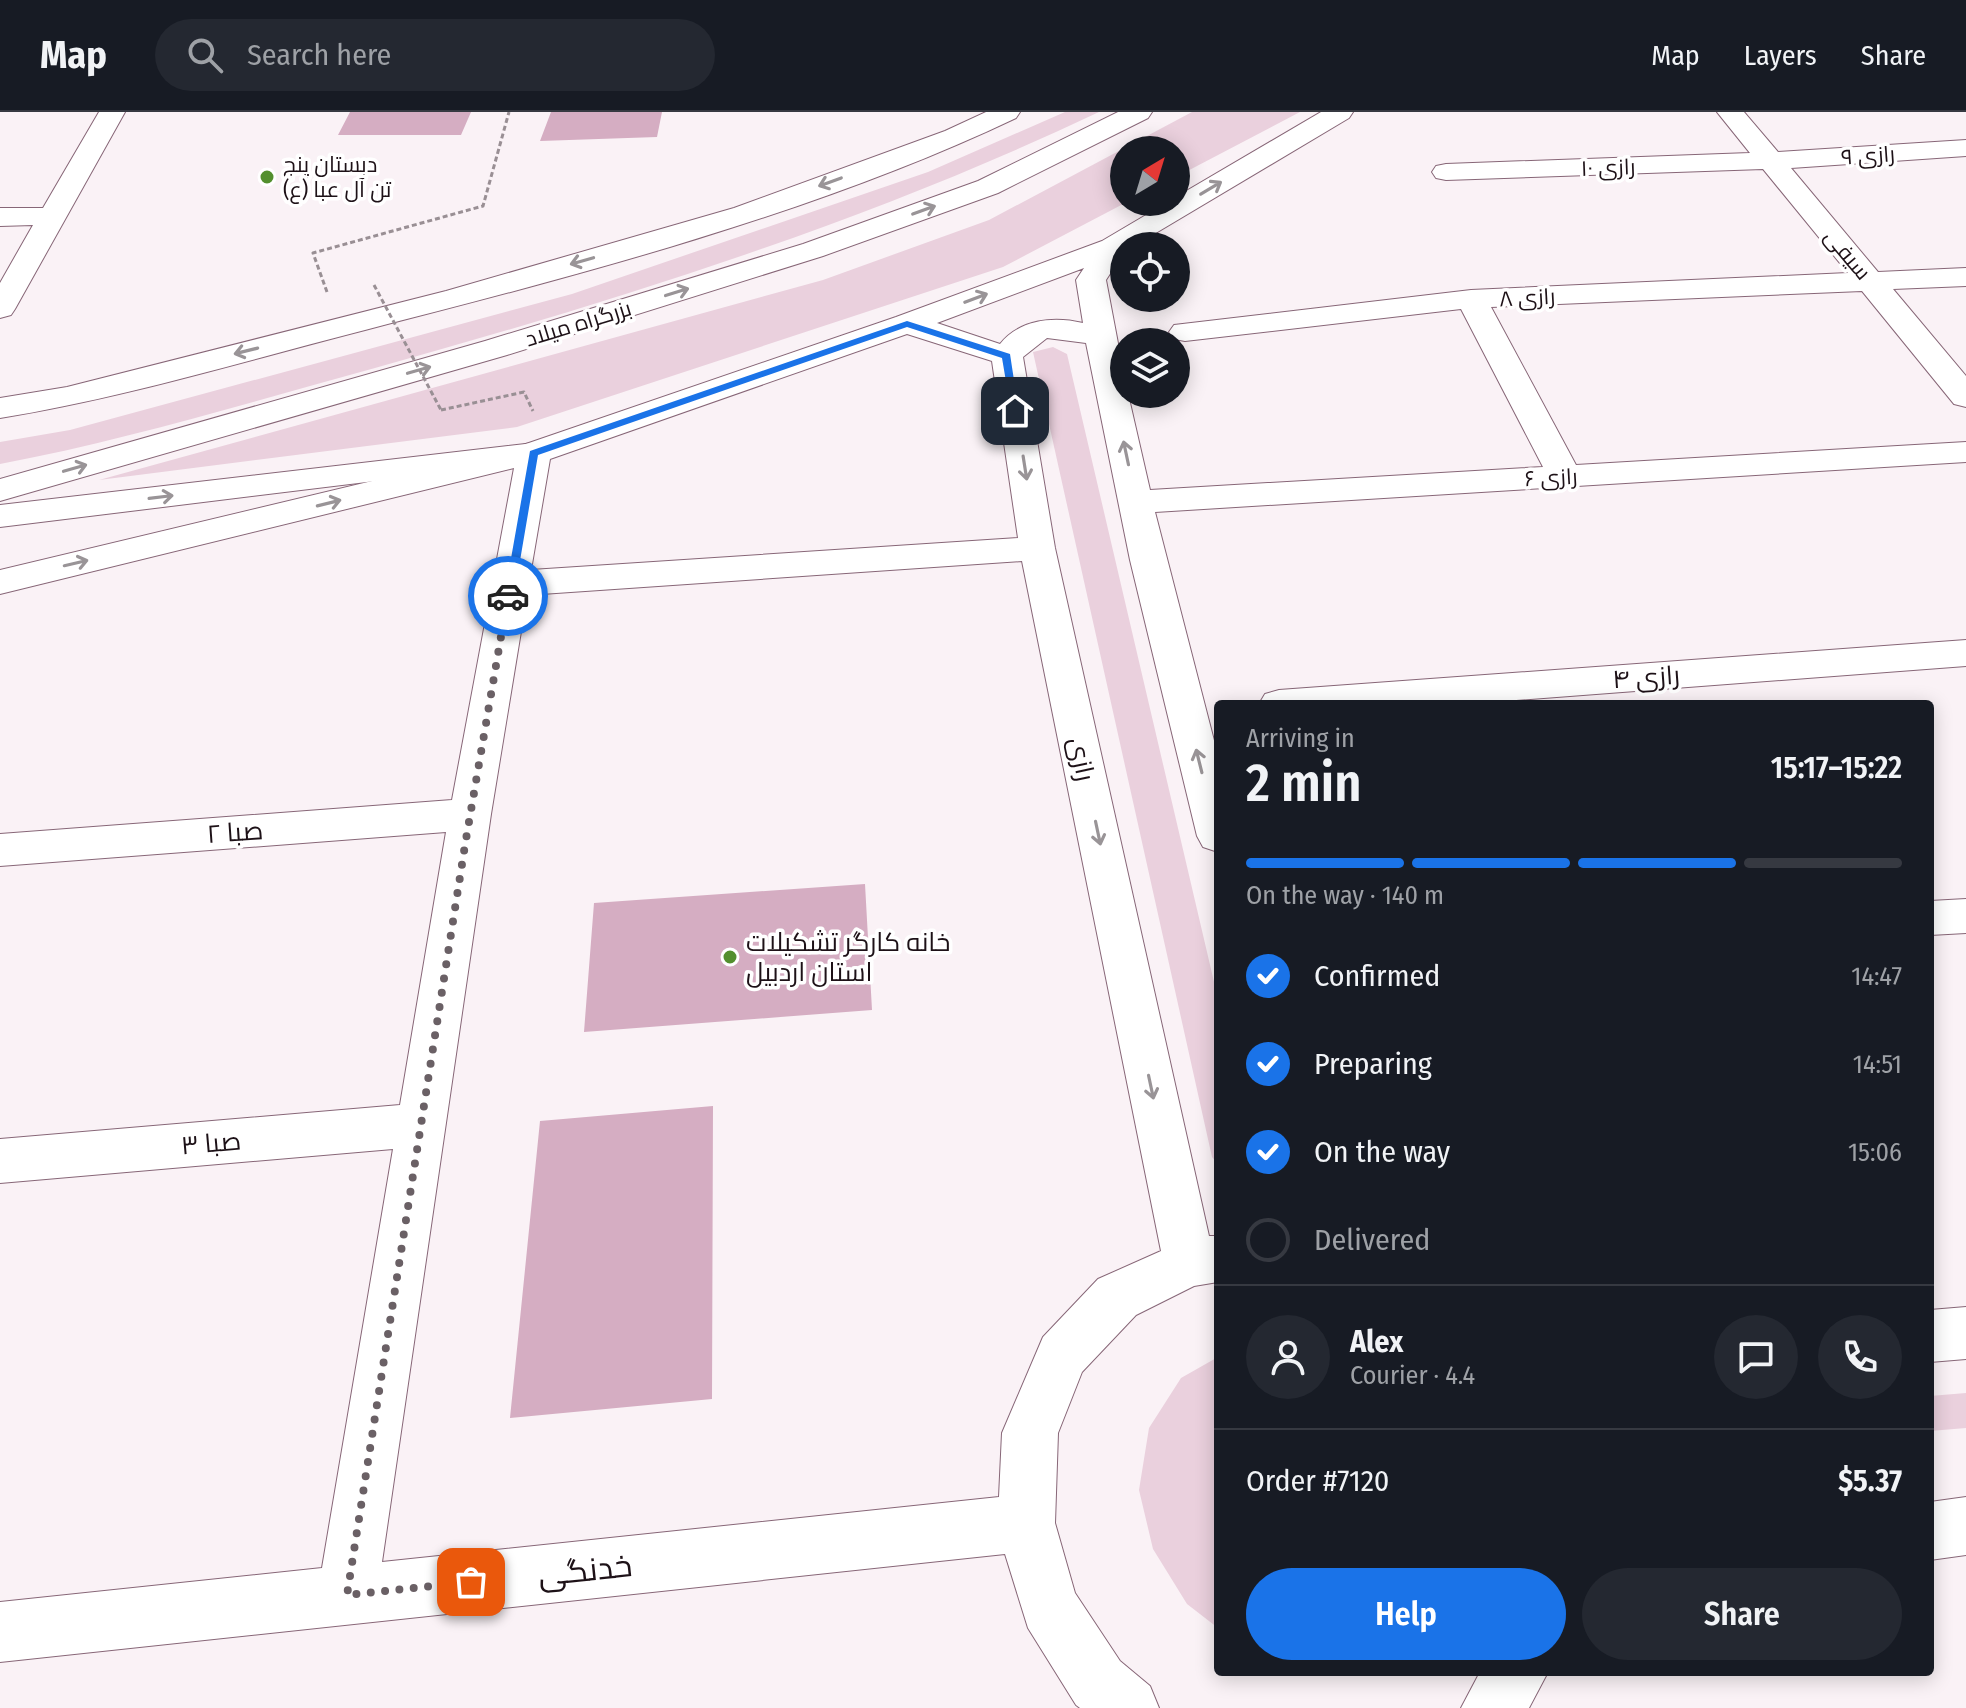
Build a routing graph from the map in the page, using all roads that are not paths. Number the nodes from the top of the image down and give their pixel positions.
1 (112, 112) edge
2 (1007, 112) edge
3 (1139, 112) edge
4 (1340, 112) edge
5 (1730, 112) edge
6 (1966, 148) edge
7 (1770, 161) junction
8 (1446, 172) dead end
9 (53, 216) junction
10 (0, 217) edge
11 (1137, 232) edge
12 (1110, 248) edge
13 (1110, 250) edge
14 (1966, 277) edge
15 (1870, 281) junction
16 (1471, 299) junction
17 (0, 309) edge
18 (907, 324) junction
19 (1190, 331) edge
20 (1100, 337) junction
21 (1007, 356) junction
22 (1966, 397) edge
23 (0, 408) edge
24 (1966, 452) edge
25 (534, 453) junction
26 (1565, 476) junction
27 (0, 490) edge
28 (1137, 502) junction
29 (0, 516) edge
30 (1037, 548) junction
31 (0, 582) edge
32 (510, 584) junction
33 (1966, 653) edge
34 (1333, 700) edge
35 (1202, 710) edge
36 (1214, 804) edge
37 (470, 814) junction
38 (0, 850) edge
39 (1966, 916) edge
40 (1934, 918) edge
41 (421, 1125) junction
42 (0, 1161) edge
43 (1203, 1261) edge
44 (1966, 1333) edge
45 (1934, 1336) edge
46 (1026, 1523) junction
47 (1966, 1526) edge
48 (1934, 1530) edge
49 (347, 1595) junction
50 (0, 1632) edge
51 (1514, 1676) edge
52 (1128, 1708) edge
53 (1492, 1708) edge

1 - 9 main road
2 -> 23 main road
27 -> 3 main road, بزرگراه میلاد
11 -> 4 main road
5 - 7 main road, سیفی
6 - 7 main road, رازی ۹
7 - 8 main road, رازی ۱۰
7 - 15 main road, سیفی
9 - 10 main road
9 - 17 main road
18 -> 12 main road
13 - 20 main road
14 - 15 main road, رازی ۸
15 - 16 main road, رازی ۸
15 - 22 main road, سیفی
16 - 19 main road, رازی ۸
16 - 26 main road
18 - 21 main road
18 - 25 main road
20 - 21 main road
28 -> 20 main road
21 -> 30 main road, رازی
24 - 26 main road, رازی ۶
29 -> 25 main road
31 -> 25 main road
25 - 32 main road
26 - 28 main road, رازی ۶
28 - 35 main road
30 - 32 main road
30 -> 43 main road, رازی
32 - 37 main road
33 - 34 main road, رازی ۴
36 -> 35 main road
37 - 38 main road, صبا ۲
37 - 41 main road
39 - 40 main road
41 - 42 main road, صبا ۳
41 - 49 main road
43 - 46 main road
44 - 45 main road
46 - 49 main road, خدنگی
46 - 52 main road
47 - 48 main road
49 - 50 main road, خدنگی
51 - 53 main road

